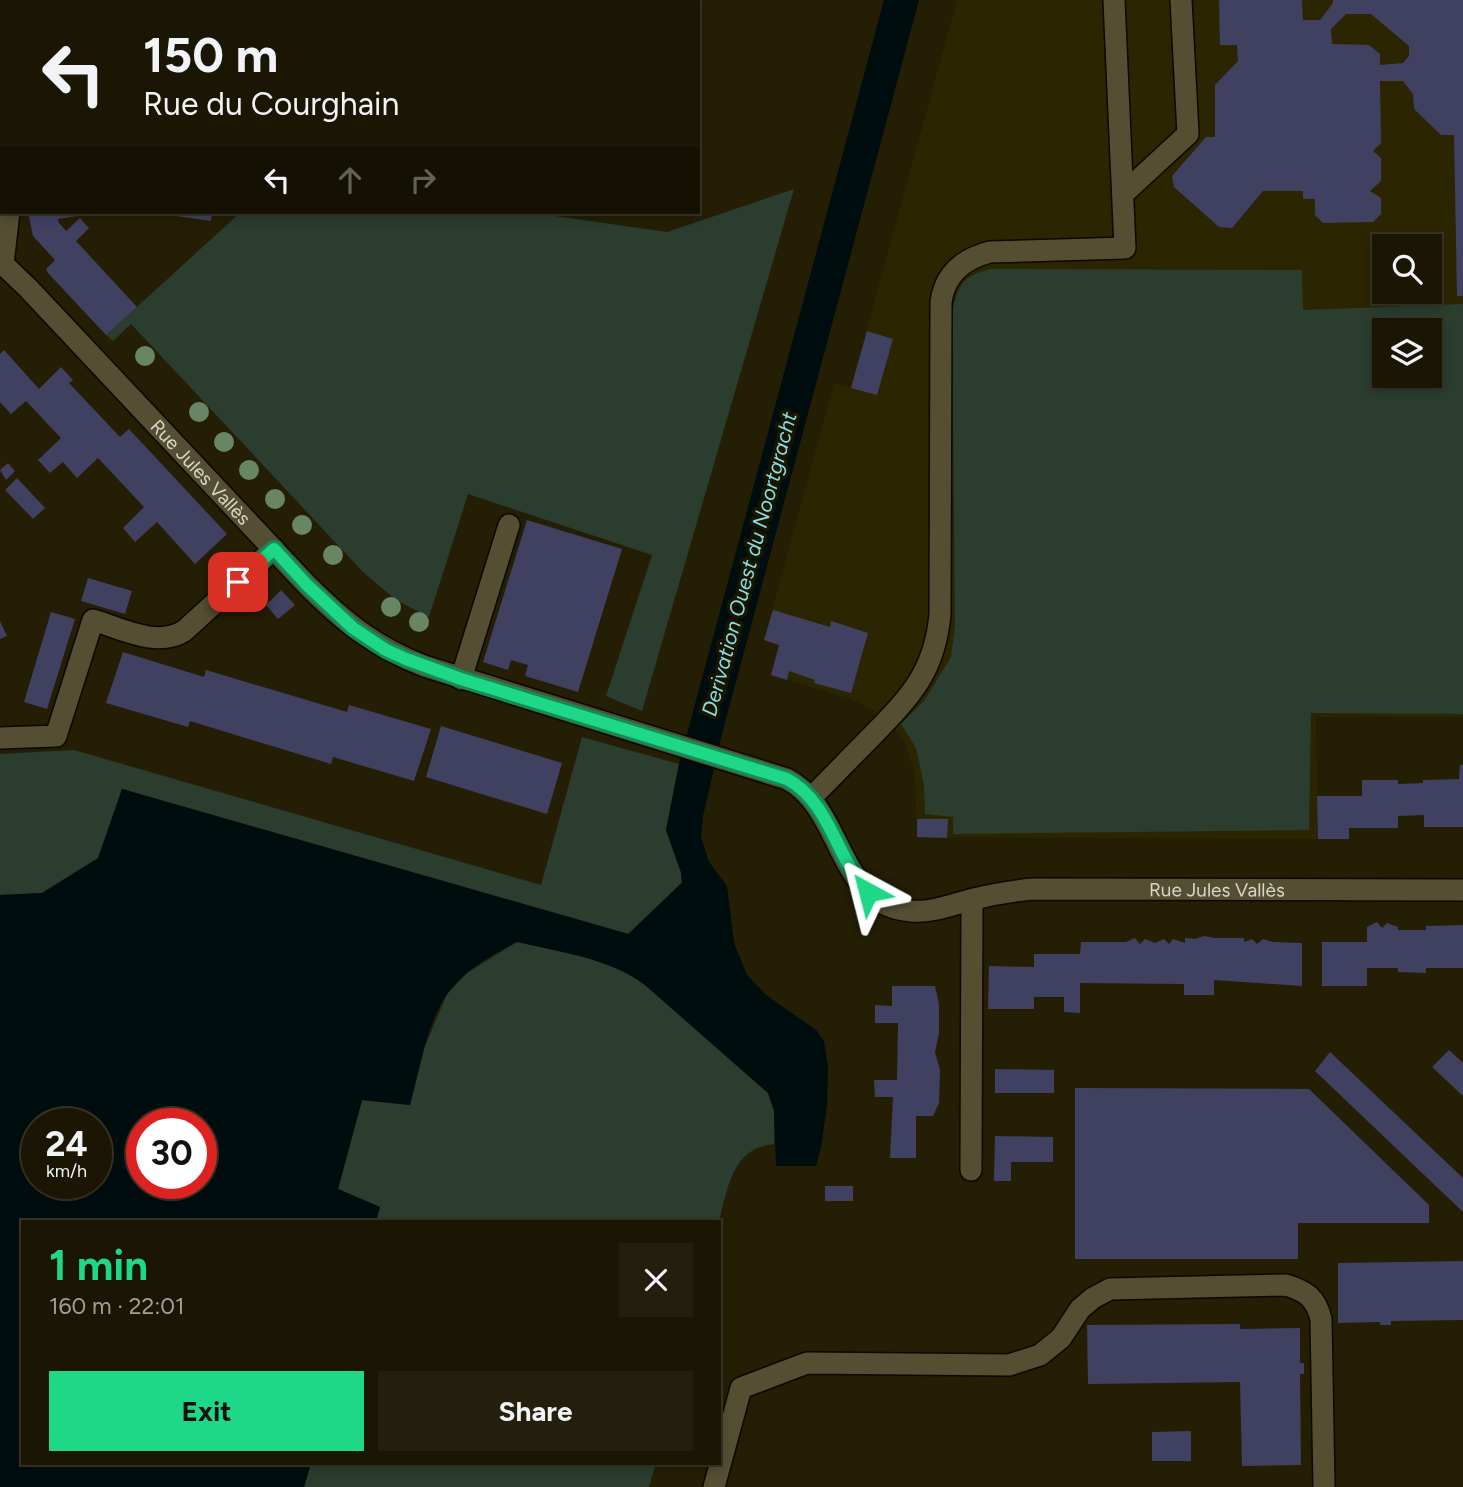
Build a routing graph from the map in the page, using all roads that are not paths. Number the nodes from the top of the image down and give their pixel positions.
1 (1114, 0) edge
2 (1181, 0) edge
3 (1122, 194) junction
4 (9, 214) edge
5 (1, 264) edge
6 (509, 525) dead end
7 (274, 549) junction
8 (461, 679) junction
9 (0, 737) edge
10 (811, 798) junction
11 (1463, 890) edge
12 (972, 900) junction
13 (971, 1170) dead end
14 (721, 1459) edge
15 (719, 1465) edge
16 (713, 1487) edge
17 (1324, 1487) edge

1 - 3 street
2 - 3 street
3 - 10 street
4 - 5 street, Rue Jules Vallès
5 - 7 street, Rue Jules Vallès
6 - 8 street
7 - 8 street, Rue Jules Vallès
7 - 9 street
8 - 10 street, Rue Jules Vallès
10 - 12 street, Rue Jules Vallès
11 - 12 street, Rue Jules Vallès
12 - 13 street
14 - 17 street
15 - 16 street

